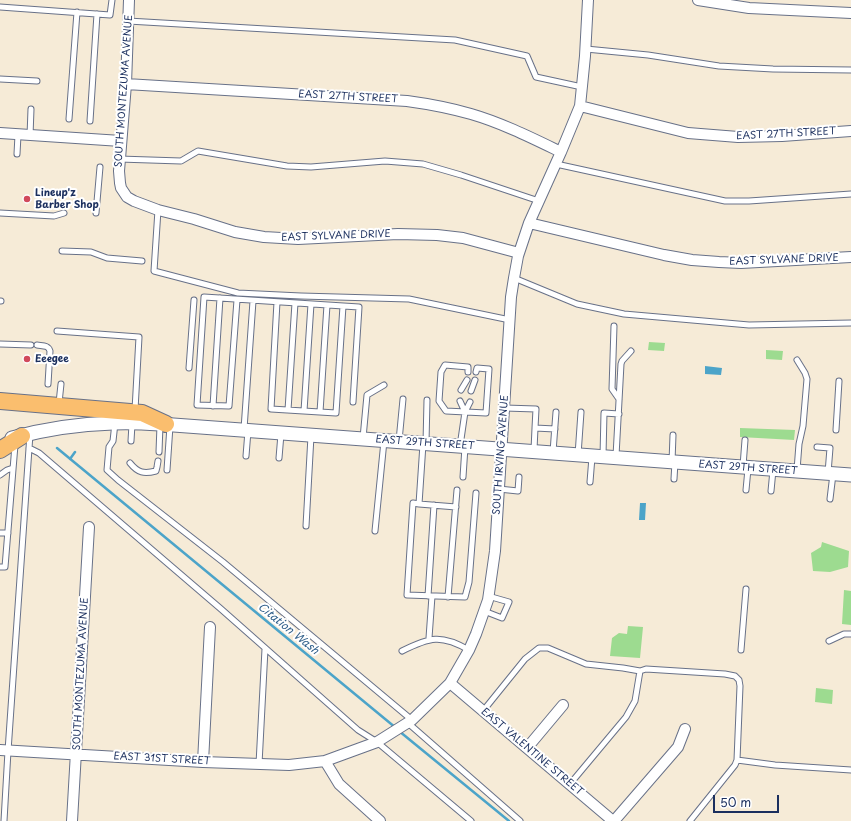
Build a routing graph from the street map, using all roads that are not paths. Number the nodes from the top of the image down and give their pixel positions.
1 (112, 0) edge
2 (130, 0) edge
3 (588, 0) edge
4 (698, 0) edge
5 (0, 7) edge
6 (77, 12) junction
7 (851, 13) edge
8 (97, 14) junction
9 (128, 21) junction
10 (586, 49) junction
11 (851, 70) edge
12 (0, 79) edge
13 (38, 81) dead end
14 (126, 84) junction
15 (582, 87) junction
16 (580, 106) junction
17 (31, 109) dead end
18 (70, 119) dead end
19 (90, 121) dead end
20 (851, 131) edge
21 (0, 133) edge
22 (18, 135) junction
23 (30, 136) junction
24 (121, 141) junction
25 (562, 152) junction
26 (17, 154) dead end
27 (119, 158) junction
28 (556, 164) junction
29 (100, 167) dead end
30 (120, 182) joint
31 (851, 194) edge
32 (539, 201) junction
33 (158, 210) junction
34 (64, 213) dead end
35 (96, 213) dead end
36 (0, 214) edge
37 (529, 223) junction
38 (62, 251) dead end
39 (519, 253) junction
40 (851, 257) edge
41 (142, 261) dead end
42 (514, 278) junction
43 (220, 298) junction
44 (194, 300) dead end
45 (237, 300) junction
46 (253, 301) junction
47 (277, 302) junction
48 (295, 303) junction
49 (311, 304) junction
50 (327, 305) junction
51 (343, 306) junction
52 (510, 320) junction
53 (851, 323) edge
54 (614, 326) dead end
55 (57, 331) dead end
56 (0, 344) edge
57 (631, 351) dead end
58 (796, 360) dead end
59 (190, 368) dead end
60 (467, 380) dead end
61 (475, 380) dead end
62 (839, 381) dead end
63 (48, 384) dead end
64 (61, 384) dead end
65 (384, 385) dead end
66 (461, 390) dead end
67 (471, 391) dead end
68 (402, 399) dead end
69 (428, 400) dead end
70 (619, 400) junction
71 (460, 401) dead end
72 (0, 402) edge
73 (352, 402) dead end
74 (470, 402) dead end
75 (59, 406) junction
76 (214, 406) junction
77 (505, 408) junction
78 (288, 410) junction
79 (304, 411) junction
80 (320, 412) junction
81 (465, 412) junction
82 (556, 412) dead end
83 (581, 412) dead end
84 (618, 414) junction
85 (134, 418) junction
86 (115, 422) junction
87 (165, 424) junction
88 (535, 428) junction
89 (555, 429) junction
90 (246, 430) junction
91 (836, 430) dead end
92 (281, 433) junction
93 (311, 435) junction
94 (673, 435) dead end
95 (363, 439) junction
96 (19, 440) edge
97 (384, 440) junction
98 (745, 440) dead end
99 (131, 441) dead end
100 (399, 441) junction
101 (424, 443) junction
102 (463, 446) junction
103 (817, 447) dead end
104 (502, 449) junction
105 (0, 450) edge
106 (534, 451) junction
107 (159, 452) dead end
108 (553, 453) junction
109 (578, 454) junction
110 (246, 456) dead end
111 (597, 456) junction
112 (279, 458) dead end
113 (616, 458) junction
114 (158, 461) dead end
115 (673, 462) junction
116 (130, 463) dead end
117 (745, 467) junction
118 (13, 468) junction
119 (773, 469) junction
120 (167, 470) dead end
121 (797, 471) junction
122 (0, 474) edge
123 (831, 474) junction
124 (851, 476) edge
125 (463, 477) dead end
126 (519, 477) dead end
127 (674, 479) dead end
128 (590, 482) dead end
129 (499, 489) junction
130 (457, 490) dead end
131 (746, 490) dead end
132 (771, 491) dead end
133 (476, 494) dead end
134 (830, 499) dead end
135 (419, 504) junction
136 (434, 505) junction
137 (456, 507) junction
138 (306, 526) dead end
139 (89, 527) dead end
140 (375, 530) dead end
141 (0, 533) edge
142 (8, 533) junction
143 (0, 567) edge
144 (746, 589) dead end
145 (430, 596) junction
146 (488, 596) junction
147 (448, 597) junction
148 (484, 611) junction
149 (210, 627) dead end
150 (851, 634) edge
151 (429, 638) dead end
152 (829, 641) dead end
153 (266, 649) junction
154 (469, 650) junction
155 (741, 650) dead end
156 (402, 651) dead end
157 (640, 671) junction
158 (450, 683) junction
159 (563, 705) dead end
160 (483, 711) junction
161 (410, 721) junction
162 (685, 729) dead end
163 (377, 742) junction
164 (527, 748) junction
165 (4, 750) edge
166 (76, 755) junction
167 (737, 760) junction
168 (325, 761) junction
169 (203, 762) junction
170 (259, 764) junction
171 (851, 770) edge
172 (570, 784) junction
173 (4, 821) edge
174 (72, 821) edge
175 (380, 821) edge
176 (471, 821) edge
177 (520, 821) edge
178 (614, 821) edge
179 (690, 821) edge

1 - 8 lane
2 - 9 street, SOUTH MONTEZUMA AVENUE
3 - 10 street, SOUTH IRVING AVENUE
4 - 7 street
5 - 6 lane
6 - 8 lane
6 - 18 lane
8 - 19 lane
9 - 14 street, SOUTH MONTEZUMA AVENUE
9 - 15 lane
10 - 11 lane
10 - 15 street, SOUTH IRVING AVENUE
12 - 13 lane
14 - 24 street, SOUTH MONTEZUMA AVENUE
14 - 25 street, EAST 27TH STREET
15 - 16 street, SOUTH IRVING AVENUE
16 - 20 street, EAST 27TH STREET
16 - 25 street, SOUTH IRVING AVENUE
17 - 23 lane
21 - 22 street
22 - 23 street
22 - 26 lane
23 - 24 street
24 - 27 street, SOUTH MONTEZUMA AVENUE
25 - 28 street, SOUTH IRVING AVENUE
27 - 30 street, SOUTH MONTEZUMA AVENUE
27 - 32 lane
28 - 31 lane
28 - 32 street, SOUTH IRVING AVENUE
29 - 35 lane
30 - 33 street, EAST SYLVANE DRIVE
32 - 37 street, SOUTH IRVING AVENUE
33 - 39 street, EAST SYLVANE DRIVE
33 - 52 lane
34 - 36 lane
37 - 39 street, SOUTH IRVING AVENUE
37 - 40 street, EAST SYLVANE DRIVE
38 - 41 lane
39 - 42 street, SOUTH IRVING AVENUE
42 - 52 street, SOUTH IRVING AVENUE
42 - 53 lane
43 - 45 lane
43 - 76 lane
43 - 76 lane
44 - 59 lane
45 - 46 lane
45 - 76 lane
46 - 47 lane
46 - 90 lane
47 - 48 lane
47 - 78 lane
48 - 49 lane
48 - 78 lane
49 - 50 lane
49 - 79 lane
50 - 51 lane
50 - 80 lane
51 - 73 lane
51 - 80 lane
52 - 77 street, SOUTH IRVING AVENUE
54 - 70 lane
55 - 85 lane
56 - 63 lane
57 - 70 lane
58 - 121 lane
60 - 66 lane
61 - 67 lane
62 - 91 lane
64 - 75 lane
65 - 95 lane
68 - 100 lane
69 - 101 lane
70 - 84 lane
71 - 81 lane
72 - 75 main road
74 - 81 lane
75 - 85 main road
77 - 88 lane
77 - 104 street, SOUTH IRVING AVENUE
78 - 79 lane
79 - 80 lane
81 - 81 lane
81 - 102 lane
82 - 89 lane
83 - 109 lane
84 - 111 lane
84 - 113 lane
85 - 86 street
85 - 87 main road
85 - 99 lane
86 - 96 street
86 - 161 lane
87 - 90 street, EAST 29TH STREET
87 - 107 lane
87 - 120 lane
88 - 89 lane
88 - 106 lane
89 - 108 lane
90 - 92 street, EAST 29TH STREET
90 - 110 lane
92 - 93 street, EAST 29TH STREET
92 - 112 lane
93 - 95 street, EAST 29TH STREET
93 - 138 lane
94 - 115 lane
95 - 97 street, EAST 29TH STREET
96 - 105 main road
96 - 118 lane
96 - 153 lane
96 - 165 lane
97 - 100 street, EAST 29TH STREET
97 - 140 lane
98 - 117 lane
100 - 101 street, EAST 29TH STREET
101 - 102 street, EAST 29TH STREET
101 - 135 lane
102 - 104 street, EAST 29TH STREET
102 - 125 lane
103 - 123 lane
104 - 106 street, EAST 29TH STREET
104 - 129 street, SOUTH IRVING AVENUE
106 - 108 street, EAST 29TH STREET
108 - 109 street, EAST 29TH STREET
109 - 111 street, EAST 29TH STREET
111 - 113 street, EAST 29TH STREET
111 - 128 lane
113 - 115 street, EAST 29TH STREET
114 - 116 lane
115 - 117 street, EAST 29TH STREET
115 - 127 lane
117 - 119 street, EAST 29TH STREET
117 - 131 lane
118 - 122 lane
118 - 142 lane
119 - 121 street, EAST 29TH STREET
119 - 132 lane
121 - 123 street, EAST 29TH STREET
123 - 124 street, EAST 29TH STREET
123 - 134 lane
126 - 129 lane
129 - 146 street, SOUTH IRVING AVENUE
130 - 137 lane
133 - 147 lane
135 - 136 lane
135 - 145 lane
136 - 137 lane
136 - 145 lane
137 - 147 lane
139 - 166 street, SOUTH MONTEZUMA AVENUE
141 - 142 lane
142 - 143 lane
144 - 155 lane
145 - 147 lane
145 - 151 lane
146 - 148 street, SOUTH IRVING AVENUE
146 - 148 lane
148 - 154 street, SOUTH IRVING AVENUE
149 - 169 street
150 - 152 lane
153 - 163 lane
153 - 170 lane
154 - 156 lane
154 - 158 street, SOUTH IRVING AVENUE
157 - 160 lane
157 - 167 lane
157 - 172 lane
158 - 160 street, EAST VALENTINE STREET
158 - 161 street, SOUTH IRVING AVENUE
159 - 164 street
160 - 164 street, EAST VALENTINE STREET
161 - 163 street, SOUTH IRVING AVENUE
161 - 177 lane
162 - 178 street
163 - 168 street, SOUTH IRVING AVENUE
163 - 176 lane
164 - 172 street, EAST VALENTINE STREET
165 - 166 street, EAST 31ST STREET
165 - 173 lane
166 - 169 street, EAST 31ST STREET
166 - 174 street, SOUTH MONTEZUMA AVENUE
167 - 171 lane
167 - 179 lane
168 - 170 street, EAST 31ST STREET
168 - 175 street
169 - 170 street, EAST 31ST STREET
172 - 178 street, EAST VALENTINE STREET

